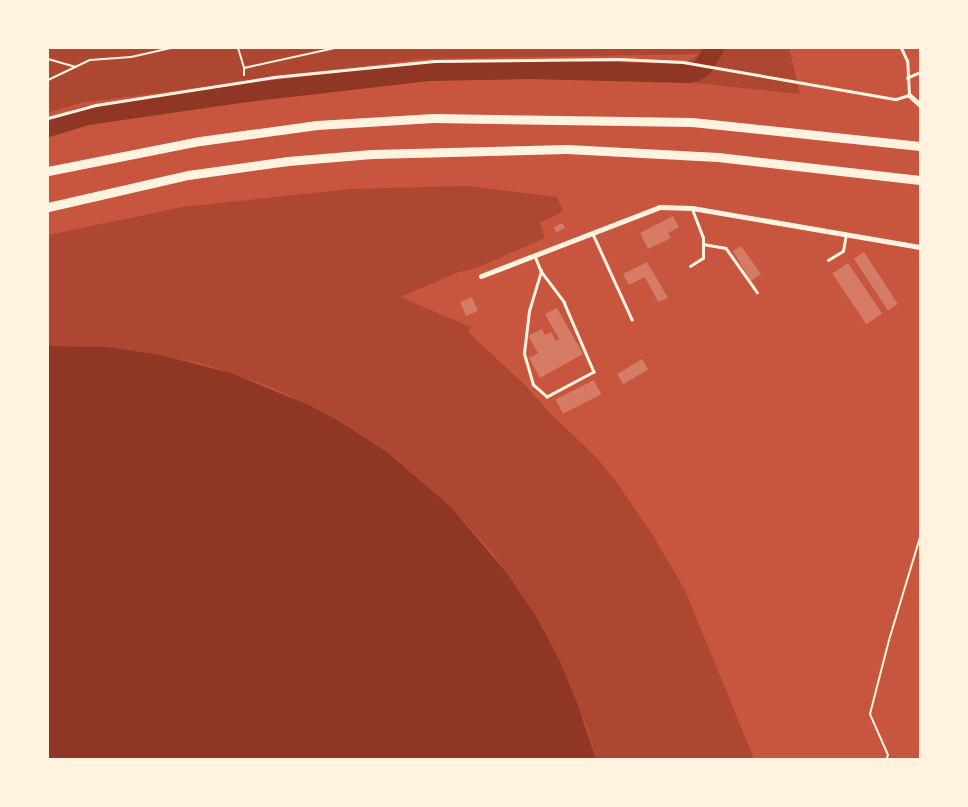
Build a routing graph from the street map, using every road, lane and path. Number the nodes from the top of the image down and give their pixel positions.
1 (170, 48) edge
2 (238, 48) edge
3 (243, 48) edge
4 (335, 48) edge
5 (901, 48) edge
6 (48, 59) edge
7 (76, 67) junction
8 (244, 68) junction
9 (920, 72) edge
10 (907, 78) junction
11 (48, 80) edge
12 (243, 82) junction
13 (909, 96) junction
14 (920, 106) edge
15 (48, 118) edge
16 (920, 146) edge
17 (48, 171) edge
18 (920, 180) edge
19 (48, 208) edge
20 (692, 208) junction
21 (593, 234) junction
22 (846, 234) junction
23 (703, 244) junction
24 (920, 246) edge
25 (535, 256) junction
26 (828, 260) dead end
27 (690, 266) dead end
28 (541, 271) junction
29 (481, 276) dead end
30 (757, 292) dead end
31 (632, 319) dead end
32 (920, 538) edge
33 (886, 760) edge

1 - 7 path
2 - 3 path
2 - 8 path
4 - 8 path
5 - 10 lane
6 - 7 path
7 - 11 path
8 - 12 path
9 - 10 lane
10 - 13 lane
12 - 13 lane
12 - 15 lane
13 - 14 street
16 - 17 highway
18 - 19 highway
20 - 21 street
20 - 22 street
20 - 23 lane
21 - 25 street
21 - 31 lane
22 - 24 street
22 - 26 lane
23 - 27 lane
23 - 30 lane
25 - 28 lane
25 - 29 street
28 - 28 lane
32 - 33 path

